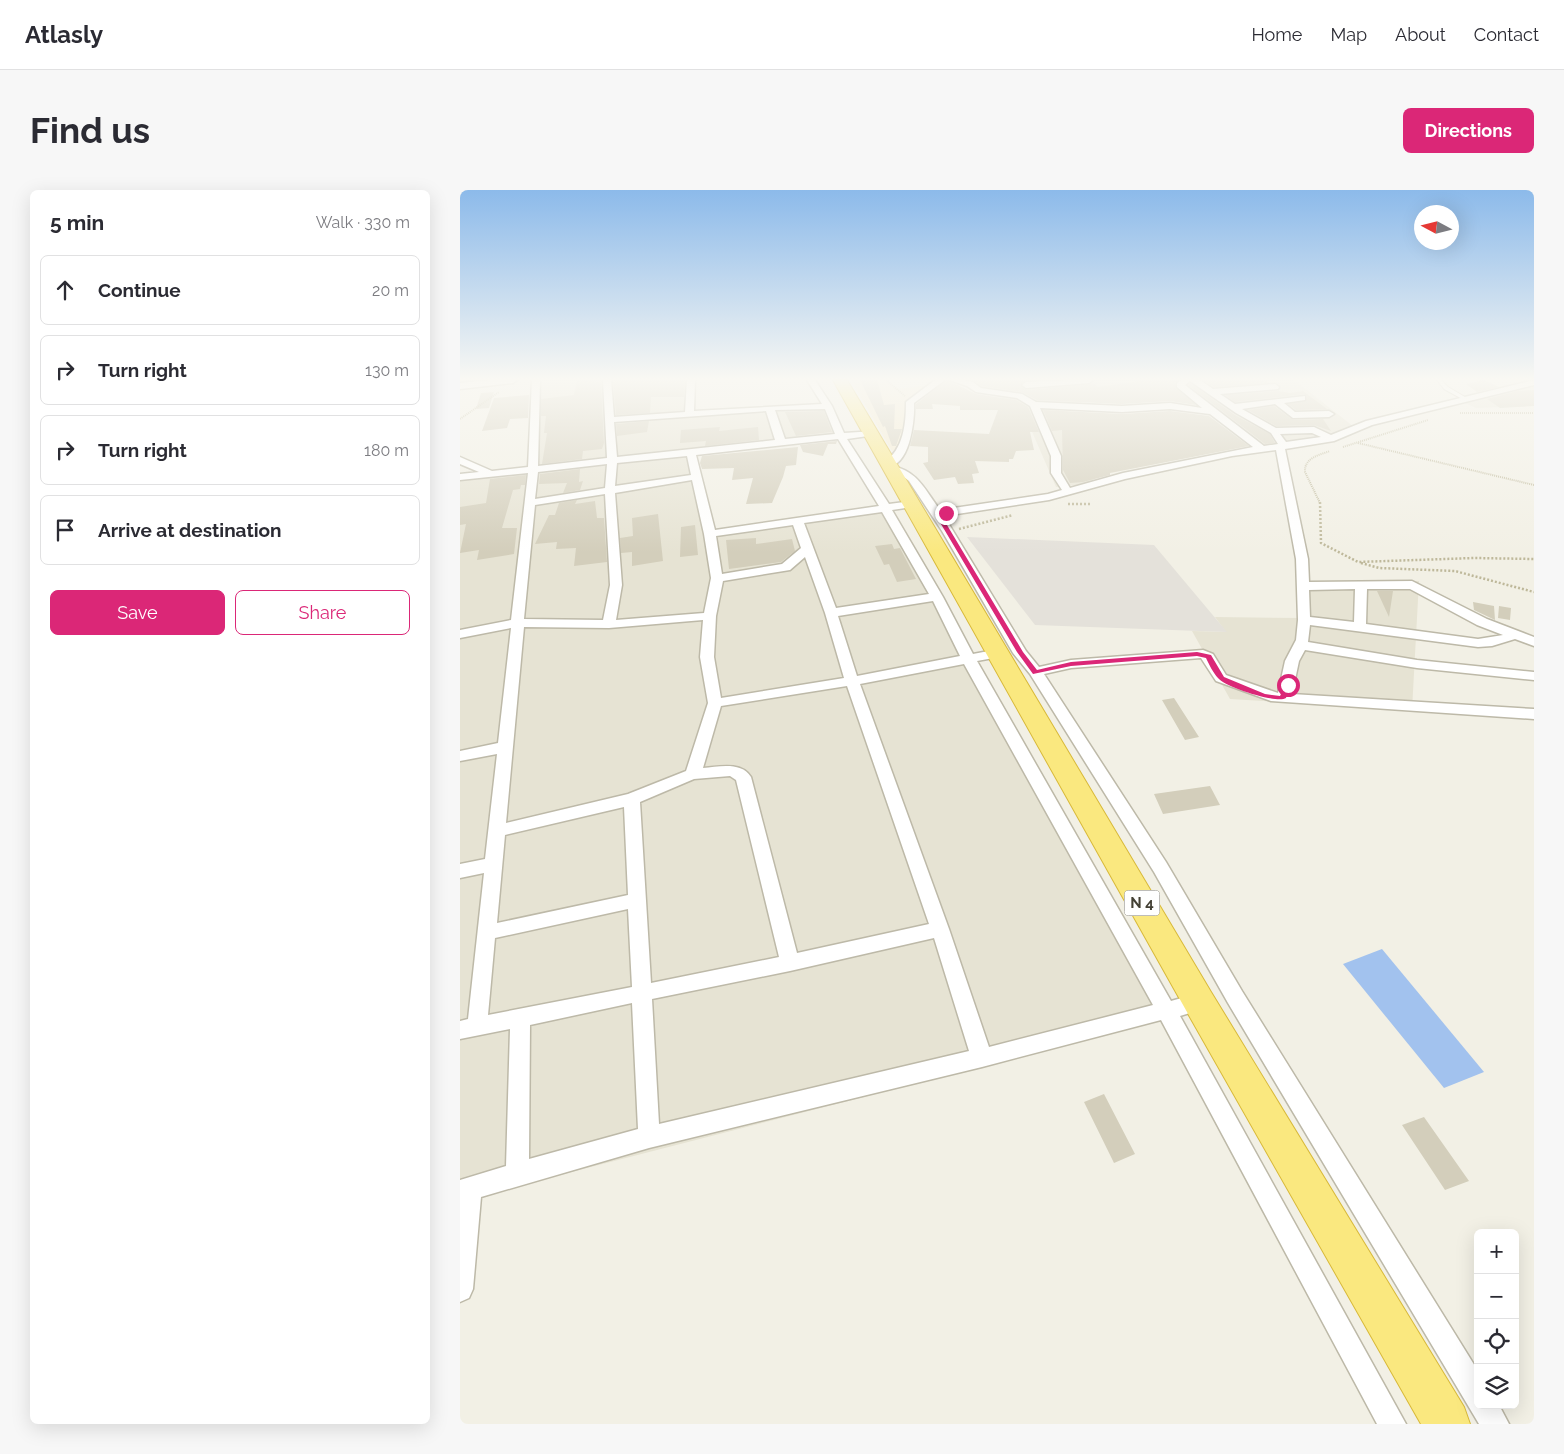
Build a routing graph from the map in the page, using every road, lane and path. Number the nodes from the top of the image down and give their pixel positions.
1 (534, 438) edge
2 (610, 438) edge
3 (779, 438) edge
4 (827, 438) edge
5 (843, 438) edge
6 (875, 438) edge
7 (905, 438) edge
8 (1049, 438) edge
9 (1247, 438) edge
10 (1278, 438) edge
11 (1328, 438) edge
12 (1334, 438) edge
13 (1375, 438) edge
14 (1331, 439) junction
15 (781, 443) junction
16 (1357, 443) junction
17 (1282, 446) junction
18 (1339, 448) dead end
19 (1262, 449) junction
20 (1330, 451) dead end
21 (691, 453) junction
22 (460, 460) edge
23 (612, 461) junction
24 (890, 466) junction
25 (533, 470) junction
26 (492, 474) junction
27 (695, 477) junction
28 (460, 478) edge
29 (1534, 485) edge
30 (610, 489) junction
31 (1068, 492) junction
32 (529, 502) junction
33 (1090, 504) dead end
34 (1063, 505) dead end
35 (912, 508) junction
36 (1014, 515) dead end
37 (797, 520) junction
38 (948, 531) junction
39 (710, 534) junction
40 (806, 548) junction
41 (1534, 559) edge
42 (1358, 562) junction
43 (717, 578) junction
44 (1362, 584) junction
45 (1302, 586) junction
46 (1534, 592) edge
47 (936, 597) junction
48 (831, 613) junction
49 (710, 616) junction
50 (1304, 620) junction
51 (518, 623) junction
52 (609, 624) junction
53 (1360, 627) junction
54 (460, 634) edge
55 (1516, 635) junction
56 (1534, 642) edge
57 (1300, 645) junction
58 (999, 653) junction
59 (969, 660) junction
60 (1036, 672) junction
61 (1534, 676) edge
62 (852, 680) junction
63 (1283, 698) junction
64 (716, 703) junction
65 (1534, 714) edge
66 (505, 747) junction
67 (460, 756) edge
68 (693, 774) junction
69 (632, 800) junction
70 (497, 831) junction
71 (494, 864) junction
72 (460, 871) edge
73 (638, 900) junction
74 (940, 929) junction
75 (487, 932) junction
76 (790, 963) junction
77 (643, 994) junction
78 (1199, 1002) junction
79 (1166, 1010) junction
80 (520, 1018) junction
81 (469, 1028) edge
82 (982, 1058) junction
83 (649, 1137) junction
84 (517, 1174) junction
85 (465, 1191) edge
86 (460, 1289) edge
87 (1474, 1389) edge
88 (1486, 1409) edge
89 (1392, 1424) edge
90 (1447, 1424) edge
91 (1495, 1424) edge

1 - 25 street
2 - 23 street
3 - 15 street
4 - 15 street
5 - 35 street
6 - 24 highway, N 4
7 - 24 street
8 - 31 street
9 - 19 street
10 - 17 street
11 - 14 street
12 - 14 street
13 - 16 path
14 - 17 street
15 - 21 street
16 - 18 path
16 - 29 path
17 - 19 street
17 - 45 street
19 - 31 street
20 - 42 path
21 - 23 street
21 - 27 street
22 - 26 street
23 - 25 street
23 - 30 street
24 - 35 highway, N 4
25 - 26 street
25 - 32 street
26 - 28 street
27 - 30 street
27 - 39 street
30 - 32 street
30 - 52 street
31 - 35 street
32 - 51 street
33 - 34 path
35 - 37 street
35 - 38 street
35 - 47 street
35 - 58 highway, N 4
36 - 38 path
37 - 39 street
37 - 40 street
38 - 60 street
39 - 43 street
40 - 43 street
40 - 48 street
41 - 42 path
42 - 46 path
43 - 49 street
44 - 45 street
44 - 53 street
44 - 55 street
45 - 50 street
47 - 48 street
47 - 59 street
48 - 62 street
49 - 52 street
49 - 64 street
50 - 53 street
50 - 57 street
51 - 52 street
51 - 54 street
51 - 66 street
53 - 55 street
55 - 56 street
57 - 61 street
57 - 63 street
58 - 59 street
58 - 78 highway, N 4
59 - 62 street
59 - 79 street
60 - 63 street
60 - 87 street
62 - 64 street
62 - 74 street
63 - 65 street
64 - 68 street
66 - 67 street
66 - 70 street
68 - 69 street
68 - 76 street
69 - 70 street
69 - 73 street
70 - 71 street
71 - 72 street
71 - 75 street
73 - 75 street
73 - 77 street
74 - 76 street
74 - 82 street
75 - 81 street
76 - 77 street
77 - 80 street
77 - 83 street
78 - 79 street
78 - 90 highway, N 4
79 - 82 street
79 - 89 street
80 - 81 street
80 - 84 street
82 - 83 street
83 - 84 street
84 - 85 street
85 - 86 street
88 - 91 street

